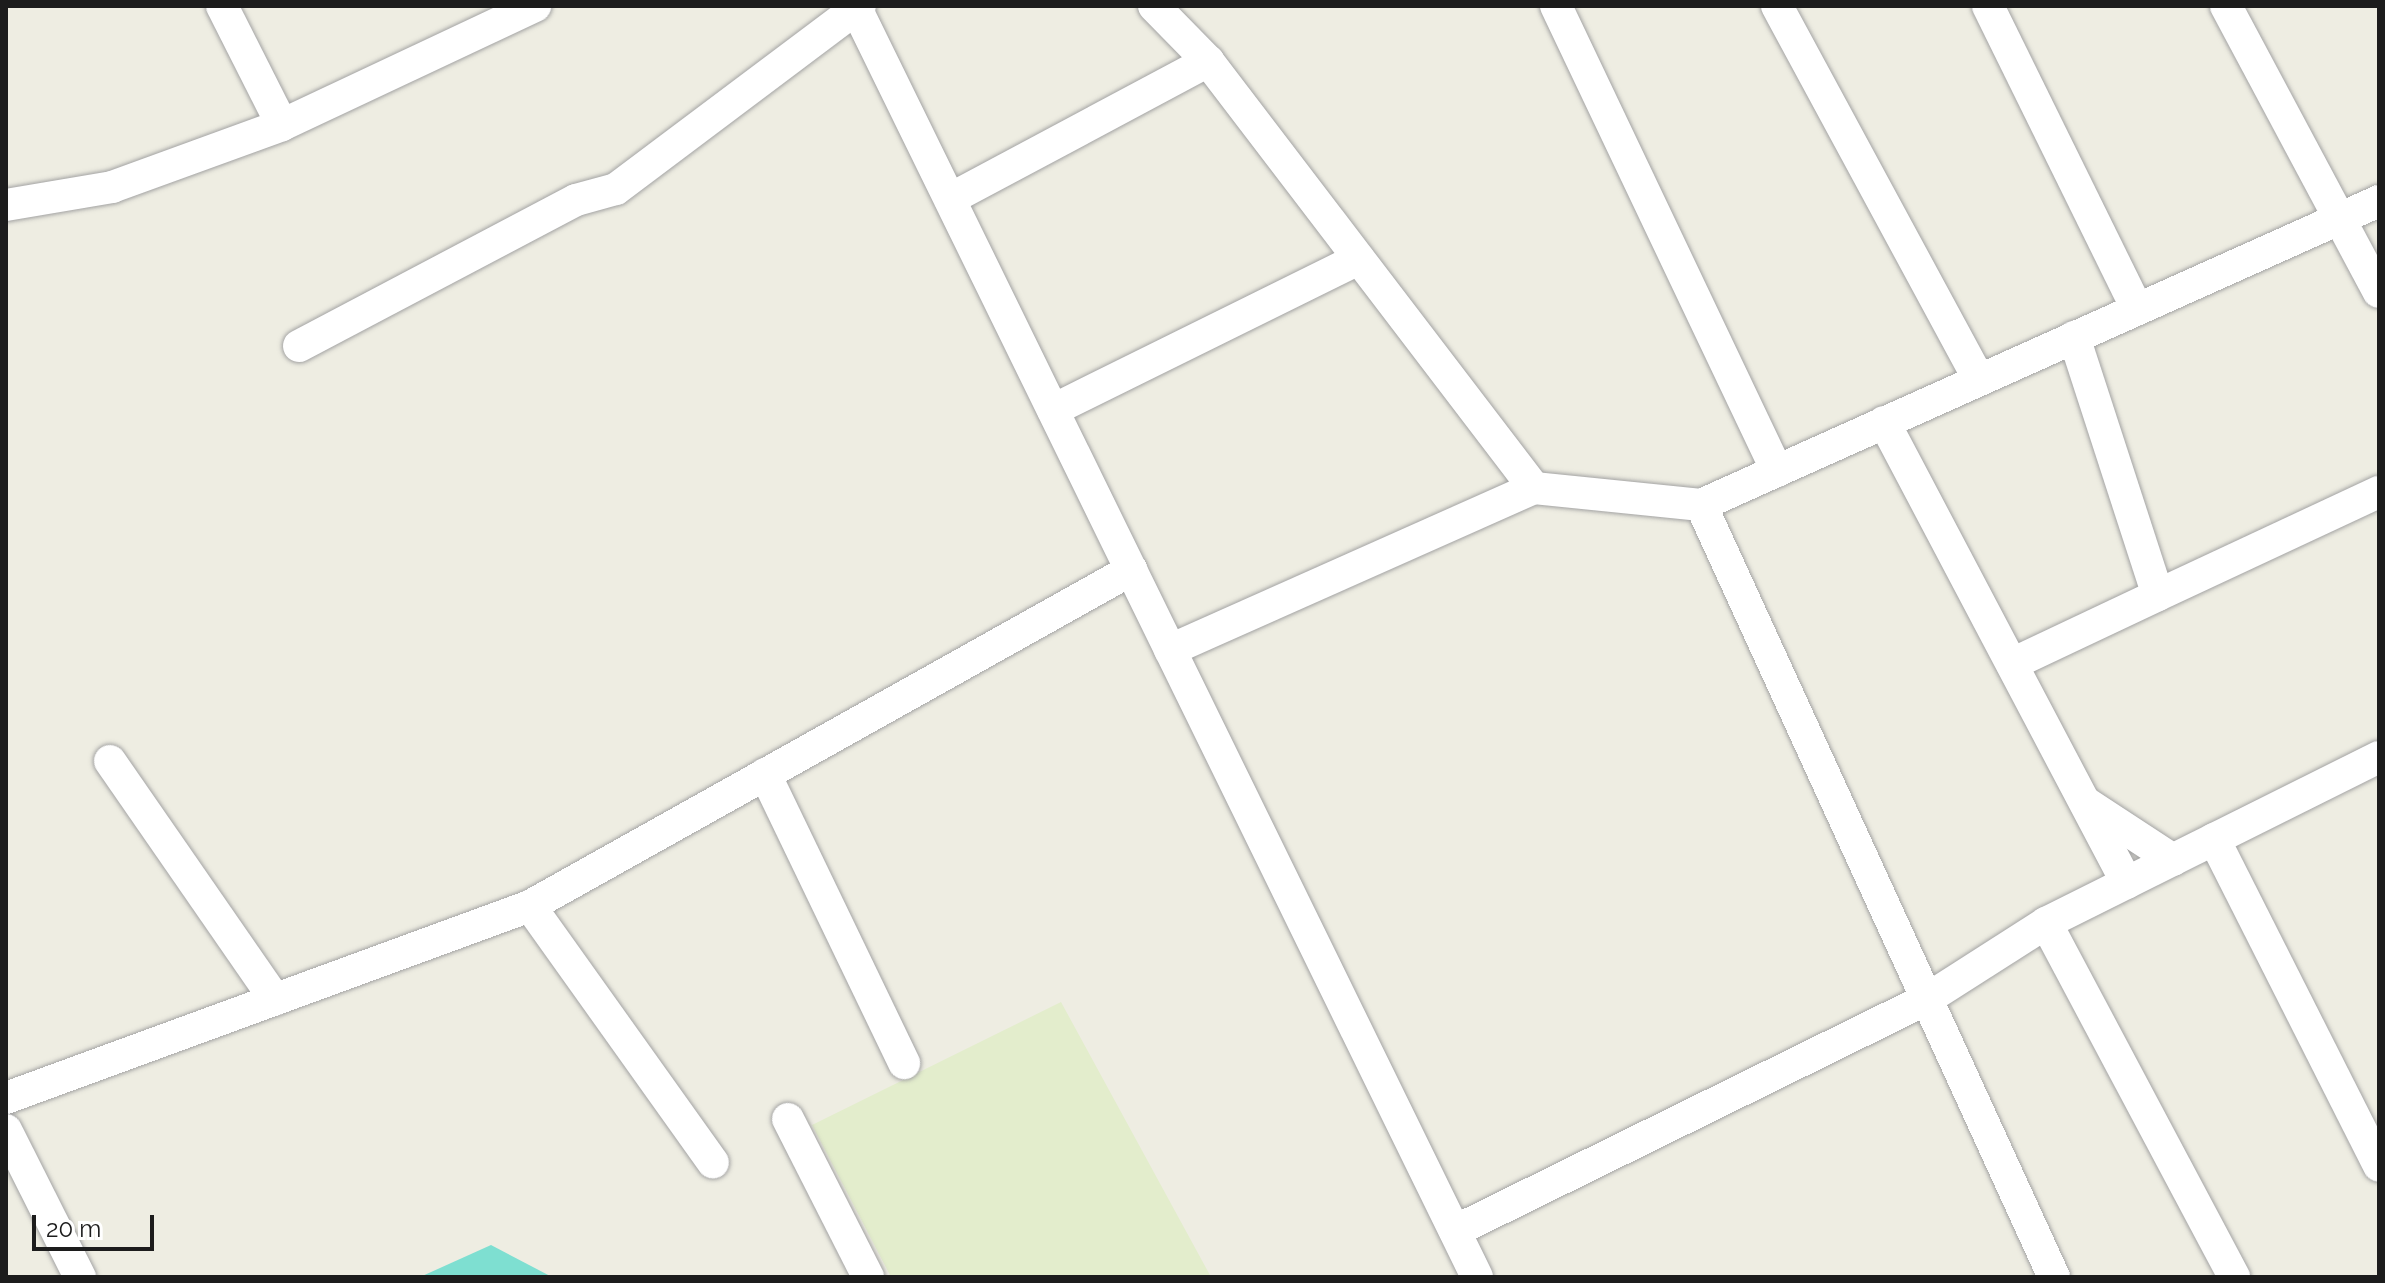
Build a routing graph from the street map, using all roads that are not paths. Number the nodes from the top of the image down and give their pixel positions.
1 (222, 6) edge
2 (535, 6) edge
3 (1154, 6) edge
4 (1556, 6) edge
5 (1777, 6) edge
6 (1988, 6) edge
7 (2226, 6) edge
8 (857, 7) edge
9 (1208, 61) junction
10 (282, 125) junction
11 (950, 199) junction
12 (2379, 201) edge
13 (6, 205) edge
14 (2339, 219) junction
15 (1359, 259) junction
16 (2379, 292) edge
17 (2137, 309) junction
18 (2074, 337) junction
19 (299, 346) dead end
20 (1979, 380) junction
21 (1053, 410) junction
22 (1884, 422) junction
23 (1777, 471) junction
24 (1534, 488) junction
25 (2379, 492) edge
26 (1701, 505) junction
27 (1131, 570) junction
28 (2158, 595) junction
29 (1170, 650) junction
30 (2012, 664) junction
31 (2379, 757) edge
32 (110, 761) dead end
33 (765, 774) junction
34 (2084, 802) junction
35 (2214, 839) junction
36 (2173, 860) junction
37 (2127, 883) junction
38 (530, 906) junction
39 (2046, 923) junction
40 (275, 999) junction
41 (1927, 999) junction
42 (904, 1063) dead end
43 (6, 1098) edge
44 (788, 1119) dead end
45 (6, 1130) edge
46 (713, 1163) dead end
47 (2379, 1166) edge
48 (1455, 1231) junction
49 (80, 1277) edge
50 (868, 1277) edge
51 (1477, 1277) edge
52 (2054, 1277) edge
53 (2234, 1277) edge

1 - 10 street
2 - 10 street
3 - 9 street
4 - 23 street
5 - 20 street
6 - 17 street
7 - 14 street
8 - 11 street
8 - 19 street
9 - 11 street
9 - 15 street
10 - 13 street
11 - 21 street
12 - 14 street
14 - 16 street
14 - 17 street
15 - 21 street
15 - 24 street
17 - 18 street
18 - 20 street
18 - 28 street
20 - 22 street
21 - 27 street
22 - 23 street
22 - 30 street
23 - 26 street
24 - 26 street
24 - 29 street
25 - 28 street
26 - 41 street
27 - 29 street
27 - 33 street
28 - 30 street
29 - 48 street
30 - 34 street
31 - 35 street
32 - 40 street
33 - 38 street
33 - 42 street
34 - 36 street
34 - 37 street
35 - 36 street
35 - 47 street
36 - 37 street
37 - 39 street
38 - 40 street
38 - 46 street
39 - 41 street
39 - 53 street
40 - 43 street
41 - 48 street
41 - 52 street
44 - 50 street
45 - 49 street
48 - 51 street

